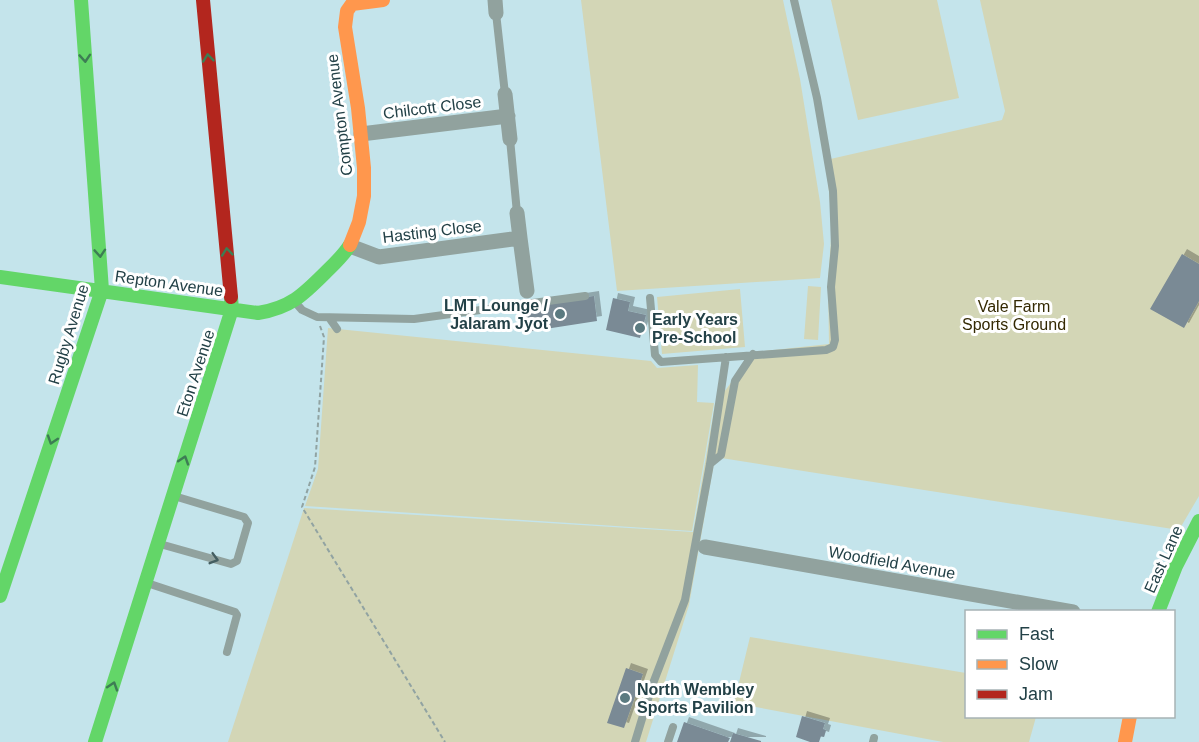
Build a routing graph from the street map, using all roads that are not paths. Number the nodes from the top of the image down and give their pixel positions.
1 (81, 0) edge
2 (203, 0) edge
3 (383, 0) edge
4 (794, 0) edge
5 (495, 6) edge
6 (505, 94) joint
7 (508, 116) junction
8 (361, 134) junction
9 (510, 139) joint
10 (517, 213) joint
11 (520, 238) junction
12 (350, 246) junction
13 (0, 277) edge
14 (102, 290) junction
15 (527, 291) dead end
16 (585, 296) dead end
17 (650, 298) dead end
18 (295, 302) junction
19 (232, 309) junction
20 (330, 319) junction
21 (337, 329) dead end
22 (753, 354) junction
23 (726, 357) junction
24 (710, 464) junction
25 (173, 496) junction
26 (1199, 521) edge
27 (158, 543) junction
28 (705, 547) dead end
29 (146, 583) junction
30 (0, 596) edge
31 (1062, 610) edge
32 (1159, 610) edge
33 (227, 652) dead end
34 (1130, 718) edge
35 (674, 727) dead end
36 (95, 742) edge
37 (635, 742) edge
38 (668, 742) edge
39 (1125, 742) edge

1 -> 14 street, Rugby Avenue
19 -> 2 street, Eton Avenue
3 - 8 street, Compton Avenue
4 - 22 lane
5 - 6 lane
6 - 7 street
7 - 8 street, Chilcott Close
7 - 9 street
8 - 12 street, Compton Avenue
9 - 10 lane
10 - 11 street
11 - 12 street, Hasting Close
11 - 15 street
12 - 18 street, Compton Avenue
13 - 14 street, Repton Avenue
14 - 19 street, Repton Avenue
14 -> 30 street, Rugby Avenue
16 - 20 lane
17 - 23 lane
18 - 19 street, Repton Avenue
18 - 20 lane
25 -> 19 street, Eton Avenue
20 - 21 lane
22 - 23 lane
22 - 24 lane
23 - 24 lane
24 - 37 lane
25 - 27 street, Eton Avenue
27 -> 25 lane
26 - 32 street, East Lane
27 - 29 street, Eton Avenue
28 - 31 street, Woodfield Avenue
29 - 33 lane
36 -> 29 street, Eton Avenue
34 - 39 street
35 - 38 lane

